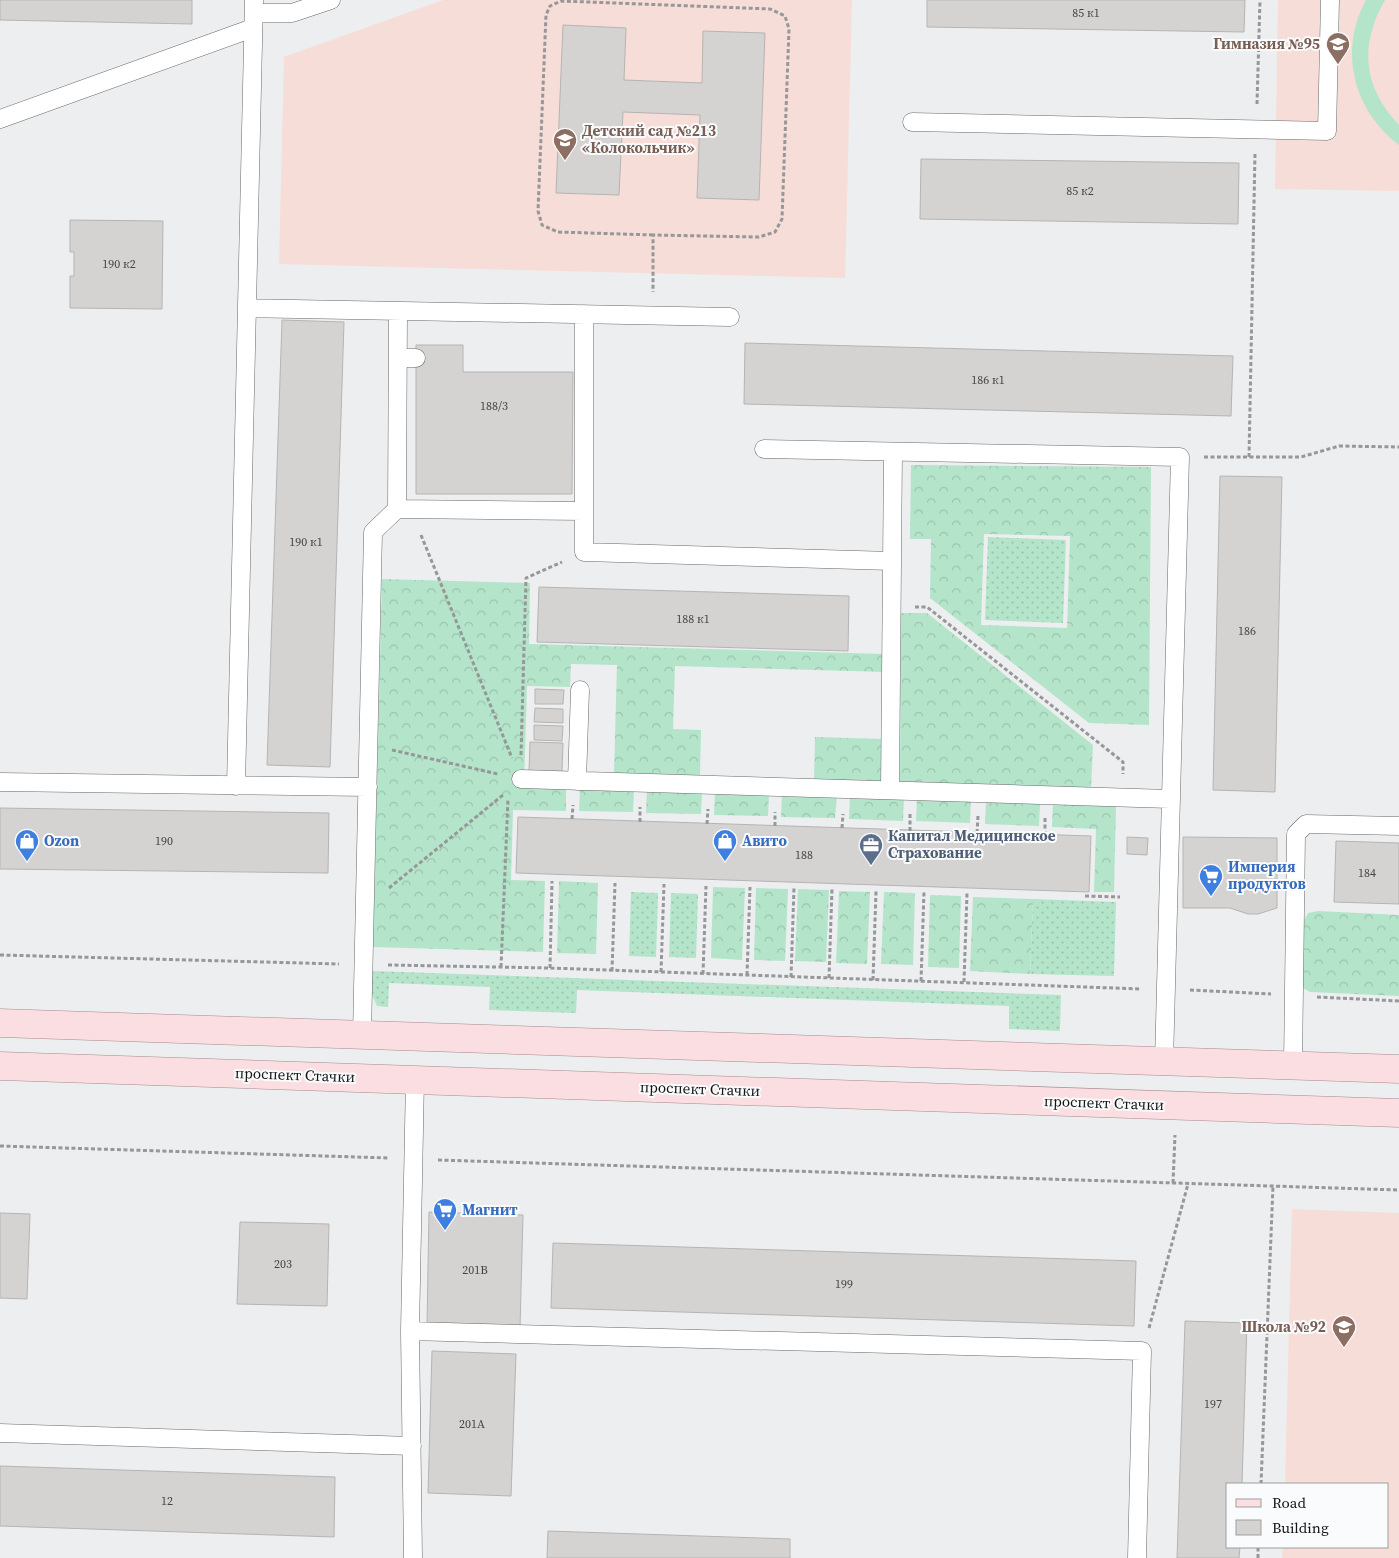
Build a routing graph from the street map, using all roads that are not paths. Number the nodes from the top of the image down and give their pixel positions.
1 (331, 0) edge
2 (1330, 0) edge
3 (254, 13) edge
4 (0, 118) edge
5 (912, 122) dead end
6 (247, 308) junction
7 (398, 311) junction
8 (584, 314) junction
9 (730, 316) dead end
10 (398, 358) junction
11 (416, 358) dead end
12 (764, 449) dead end
13 (893, 452) junction
14 (404, 510) junction
15 (584, 510) junction
16 (892, 561) junction
17 (580, 690) dead end
18 (520, 779) road end
19 (577, 781) junction
20 (0, 782) edge
21 (236, 786) junction
22 (368, 788) junction
23 (890, 790) junction
24 (1170, 799) junction
25 (1399, 826) edge
26 (0, 1024) edge
27 (362, 1035) junction
28 (1164, 1062) junction
29 (1293, 1065) junction
30 (0, 1066) edge
31 (1345, 1067) junction
32 (1399, 1069) edge
33 (415, 1079) junction
34 (1344, 1111) junction
35 (1399, 1113) edge
36 (410, 1331) junction
37 (0, 1433) edge
38 (412, 1446) junction
39 (413, 1558) edge
40 (1137, 1558) edge

1 - 3 lane
2 - 5 lane
3 - 4 lane
3 - 6 lane
6 - 7 lane
6 - 21 lane
7 - 8 lane
7 - 10 lane
8 - 9 lane
8 - 15 lane
10 - 11 lane
10 - 14 lane
12 - 13 lane
13 - 16 lane
13 - 24 lane
14 - 15 lane
14 - 22 lane
15 - 16 lane
16 - 23 lane
17 - 19 lane
18 - 19 lane
19 - 23 lane
20 - 21 lane
21 - 22 lane
22 - 27 lane
23 - 24 lane
24 - 28 lane
25 - 29 lane
26 - 27 main road
27 - 28 main road
28 - 29 main road
29 - 31 main road
30 - 33 main road, проспект Стачки
31 - 32 main road
31 - 34 main road
33 - 34 main road, проспект Стачки
33 - 36 lane
34 - 35 main road, проспект Стачки
36 - 38 lane
36 - 40 lane
37 - 38 lane
38 - 39 lane

